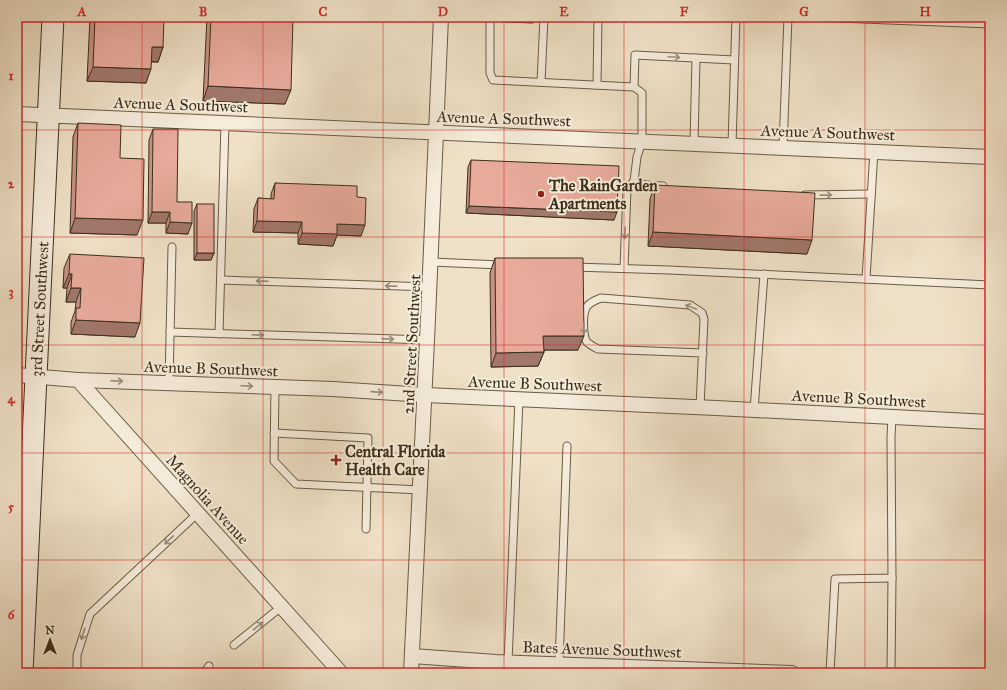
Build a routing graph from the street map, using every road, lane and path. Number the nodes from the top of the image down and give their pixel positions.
1 (53, 17) edge
2 (441, 17) edge
3 (490, 17) edge
4 (544, 17) edge
5 (598, 17) edge
6 (736, 17) edge
7 (788, 17) edge
8 (812, 17) edge
9 (990, 24) edge
10 (696, 58) junction
11 (734, 60) junction
12 (541, 82) junction
13 (597, 85) junction
14 (634, 87) junction
15 (17, 114) edge
16 (49, 116) junction
17 (225, 123) junction
18 (438, 133) junction
19 (642, 141) junction
20 (694, 144) junction
21 (732, 145) junction
22 (783, 147) junction
23 (874, 151) junction
24 (990, 157) edge
25 (634, 181) junction
26 (672, 187) edge
27 (871, 194) junction
28 (801, 195) edge
29 (172, 247) dead end
30 (432, 262) junction
31 (507, 265) edge
32 (569, 267) edge
33 (624, 268) junction
34 (764, 274) junction
35 (866, 279) junction
36 (221, 280) junction
37 (990, 285) edge
38 (430, 287) junction
39 (170, 332) junction
40 (219, 334) junction
41 (428, 340) junction
42 (703, 353) junction
43 (26, 376) edge
44 (78, 380) junction
45 (169, 383) junction
46 (275, 387) junction
47 (426, 395) junction
48 (519, 399) junction
49 (700, 407) junction
50 (754, 410) junction
51 (892, 417) junction
52 (990, 422) edge
53 (274, 433) junction
54 (567, 446) dead end
55 (367, 487) junction
56 (420, 490) junction
57 (198, 513) junction
58 (366, 530) dead end
59 (892, 578) junction
60 (281, 607) junction
61 (234, 645) dead end
62 (412, 656) junction
63 (508, 662) junction
64 (559, 664) junction
65 (209, 666) dead end
66 (526, 668) edge
67 (593, 669) edge
68 (22, 673) edge
69 (77, 673) edge
70 (204, 673) edge
71 (341, 673) edge
72 (411, 673) edge
73 (792, 673) edge
74 (830, 673) edge
75 (891, 673) edge

1 - 16 street, 3rd Street Southwest
2 - 18 street, 2nd Street Southwest
3 - 12 lane
4 - 12 lane
5 - 13 lane
6 - 11 lane
7 - 22 lane
8 - 9 lane
10 - 11 lane
14 -> 10 lane
10 - 20 lane
11 - 21 lane
12 - 13 lane
13 - 14 lane
14 - 19 lane
15 - 16 street, Avenue A Southwest
16 - 17 street, Avenue A Southwest
16 - 43 street, 3rd Street Southwest
17 - 18 street, Avenue A Southwest
17 - 36 lane
18 - 19 street, Avenue A Southwest
18 - 30 street, 2nd Street Southwest
19 - 20 street, Avenue A Southwest
19 - 25 lane
20 - 21 street, Avenue A Southwest
21 - 22 street, Avenue A Southwest
22 - 23 street, Avenue A Southwest
23 - 24 street, Avenue A Southwest
23 - 27 lane
25 - 26 lane
25 -> 33 lane
28 -> 27 lane
27 - 35 lane
29 - 39 lane
30 - 31 lane
30 - 38 street, 2nd Street Southwest
32 - 33 lane
33 - 34 lane
34 - 35 lane
34 - 50 lane
35 - 37 lane
38 -> 36 lane
36 - 40 lane
38 - 41 street, 2nd Street Southwest
39 - 40 lane
39 - 45 lane
40 -> 41 lane
41 - 47 street, 2nd Street Southwest
42 -> 42 lane
42 - 49 lane
43 - 44 street
43 - 68 street, 3rd Street Southwest
44 -> 45 street, Avenue B Southwest
44 - 57 street, Magnolia Avenue
45 -> 46 street, Avenue B Southwest
46 -> 47 street, Avenue B Southwest
46 - 53 lane
47 - 48 street, Avenue B Southwest
47 - 56 street, 2nd Street Southwest
48 - 49 street, Avenue B Southwest
48 - 63 lane
49 - 50 street, Avenue B Southwest
50 - 51 street, Avenue B Southwest
51 - 52 street, Avenue B Southwest
51 - 59 lane
53 - 55 lane
53 - 55 lane
54 - 64 lane
55 - 56 lane
55 - 58 lane
56 - 62 street, 2nd Street Southwest
57 - 60 street, Magnolia Avenue
57 -> 69 lane
59 - 74 lane
59 - 75 lane
61 -> 60 lane
60 - 71 street, Magnolia Avenue
62 - 63 street, Bates Avenue Southwest
62 - 72 street, 2nd Street Southwest
63 - 66 street, Bates Avenue Southwest
64 - 66 street, Bates Avenue Southwest
64 - 67 street, Bates Avenue Southwest
65 - 70 lane
67 - 73 street, Bates Avenue Southwest

